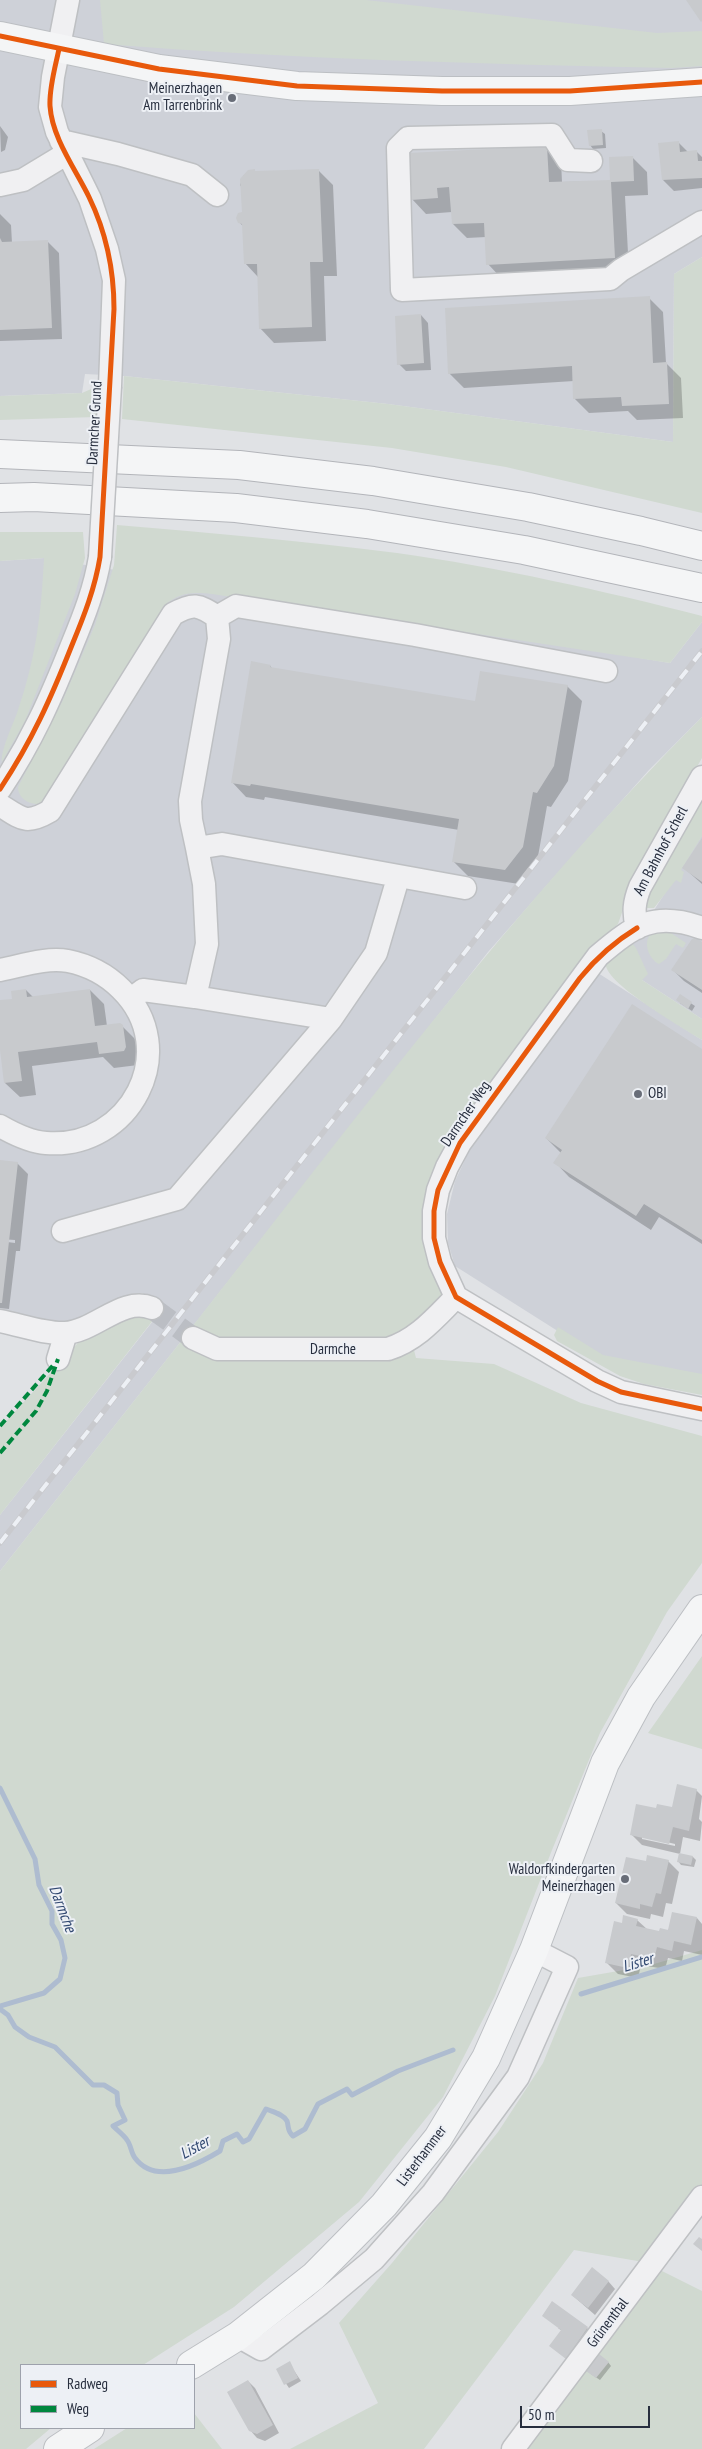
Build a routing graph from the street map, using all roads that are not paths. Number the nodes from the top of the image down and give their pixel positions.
1 (68, 0) edge
2 (0, 36) edge
3 (59, 50) junction
4 (702, 82) edge
5 (64, 148) junction
6 (591, 161) dead end
7 (0, 185) edge
8 (217, 195) dead end
9 (702, 222) edge
10 (0, 454) edge
11 (0, 498) edge
12 (702, 546) edge
13 (695, 587) edge
14 (217, 617) junction
15 (606, 671) dead end
16 (702, 777) edge
17 (0, 789) edge
18 (0, 806) edge
19 (197, 848) junction
20 (398, 878) junction
21 (464, 888) dead end
22 (637, 928) junction
23 (702, 928) edge
24 (0, 970) edge
25 (195, 997) junction
26 (131, 999) junction
27 (332, 1019) junction
28 (0, 1126) edge
29 (63, 1231) dead end
30 (456, 1297) junction
31 (152, 1308) tunnel mouth
32 (0, 1321) edge
33 (66, 1333) junction
34 (193, 1338) tunnel mouth
35 (58, 1359) dead end
36 (702, 1410) edge
37 (702, 1609) edge
38 (534, 1950) junction
39 (702, 2197) edge
40 (238, 2336) junction
41 (193, 2364) edge
42 (88, 2429) edge
43 (58, 2449) edge
44 (513, 2449) edge

1 - 3 street, Darmcher Grund
2 - 3 main road
3 - 4 main road
3 - 5 street, Darmcher Grund
5 - 7 street
5 - 8 street
5 - 17 street, Darmcher Grund, bridge
6 - 9 street
10 - 12 main road
11 - 13 main road
14 - 15 street
14 - 18 street
14 - 19 street
16 - 22 street, Am Bahnhof Scherl
19 - 20 street
19 - 25 street
20 - 21 street
20 - 27 street
22 - 23 street, Darmcher Weg
22 - 30 street, Darmcher Weg
24 - 26 street
25 - 26 street
25 - 27 street
26 - 28 street
27 - 29 street
30 - 34 street, Darmche
30 - 36 street
31 - 33 street
32 - 33 street
33 - 35 street
37 - 38 main road, Listerhammer
38 - 40 main road, Listerhammer
38 - 40 street
39 - 44 street, Grünenthal
40 - 41 main road, Listerhammer
42 - 43 main road

